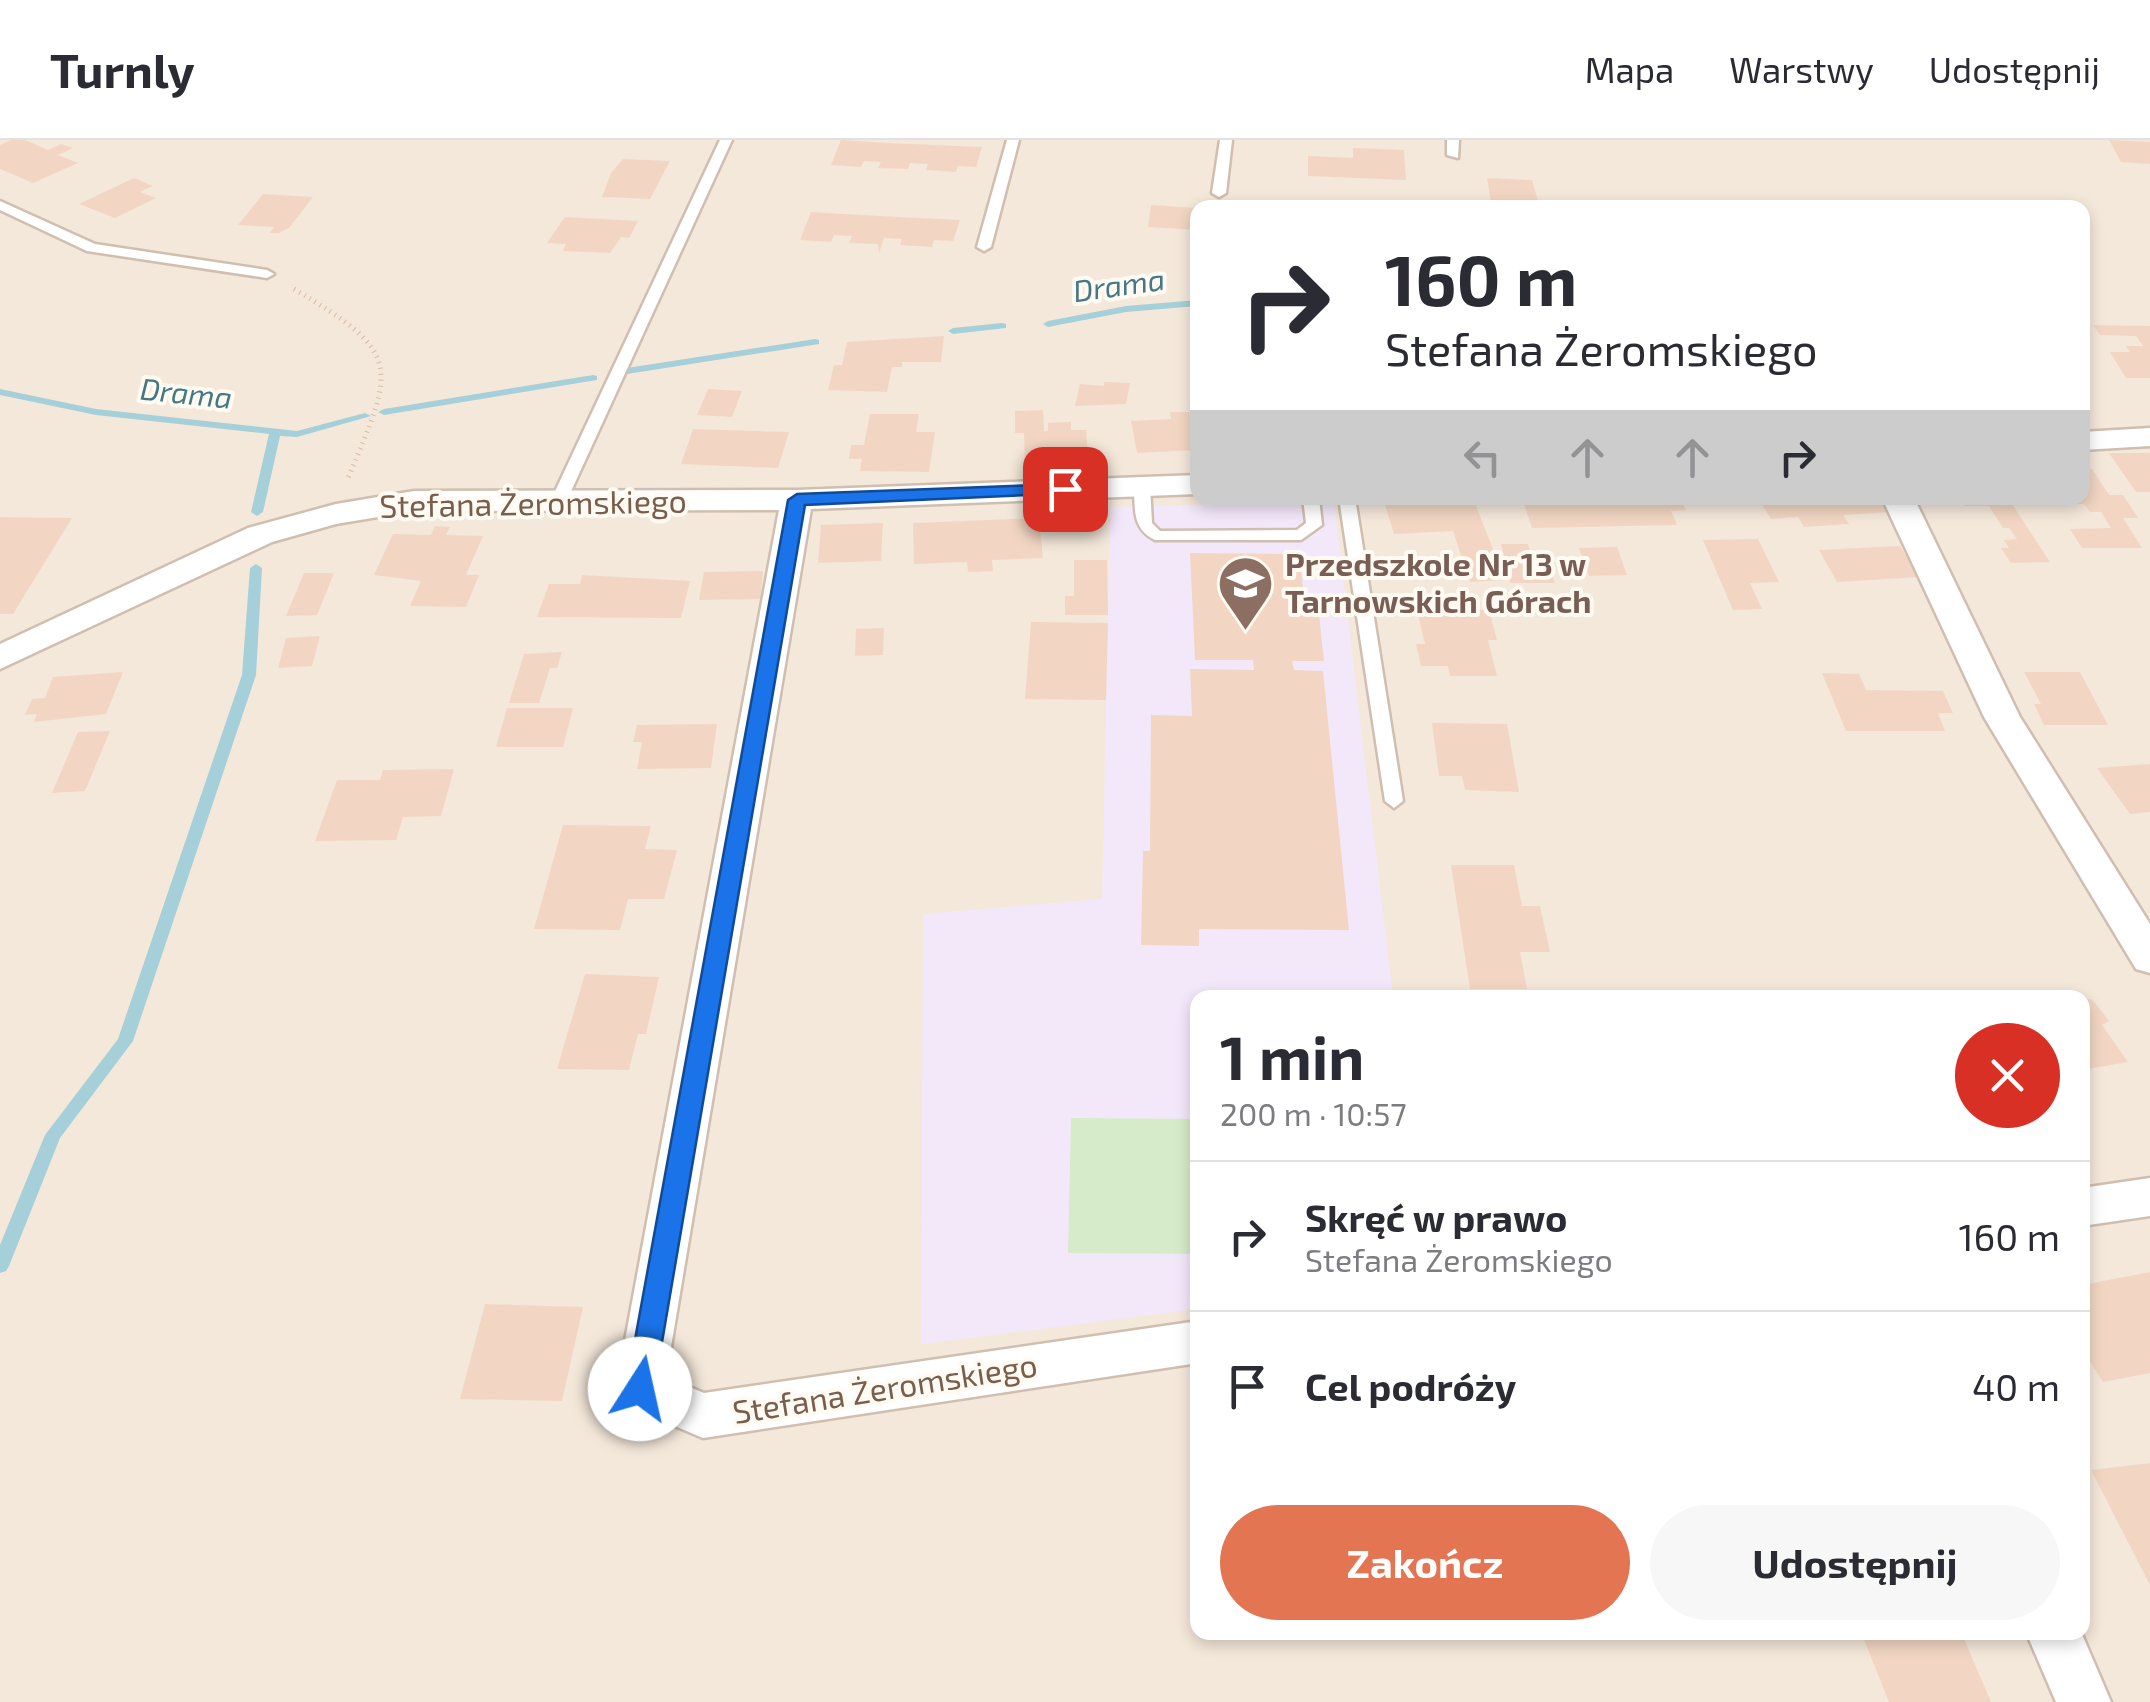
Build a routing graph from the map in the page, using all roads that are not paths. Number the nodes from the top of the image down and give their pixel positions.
1 (726, 140) edge
2 (1013, 140) edge
3 (1226, 140) edge
4 (1219, 194) dead end
5 (0, 204) edge
6 (984, 248) dead end
7 (267, 274) road end
8 (2150, 437) edge
9 (2090, 441) edge
10 (1190, 484) edge
11 (1142, 486) junction
12 (559, 500) junction
13 (797, 500) junction
14 (1312, 505) edge
15 (1348, 505) edge
16 (1901, 505) edge
17 (0, 658) edge
18 (1394, 801) dead end
19 (2150, 958) edge
20 (2150, 1196) edge
21 (2090, 1206) edge
22 (1190, 1343) edge
23 (2057, 1640) edge
24 (2084, 1702) edge

1 - 12 lane
2 - 6 lane
3 - 4 lane
5 - 7 lane
8 - 9 street
10 - 11 street, Stefana Żeromskiego
11 - 13 street, Stefana Żeromskiego
11 - 14 lane
12 - 13 street, Stefana Żeromskiego
12 - 17 street, Stefana Żeromskiego
13 - 22 street, Stefana Żeromskiego
15 - 18 lane
16 - 19 street
20 - 21 street
23 - 24 street

